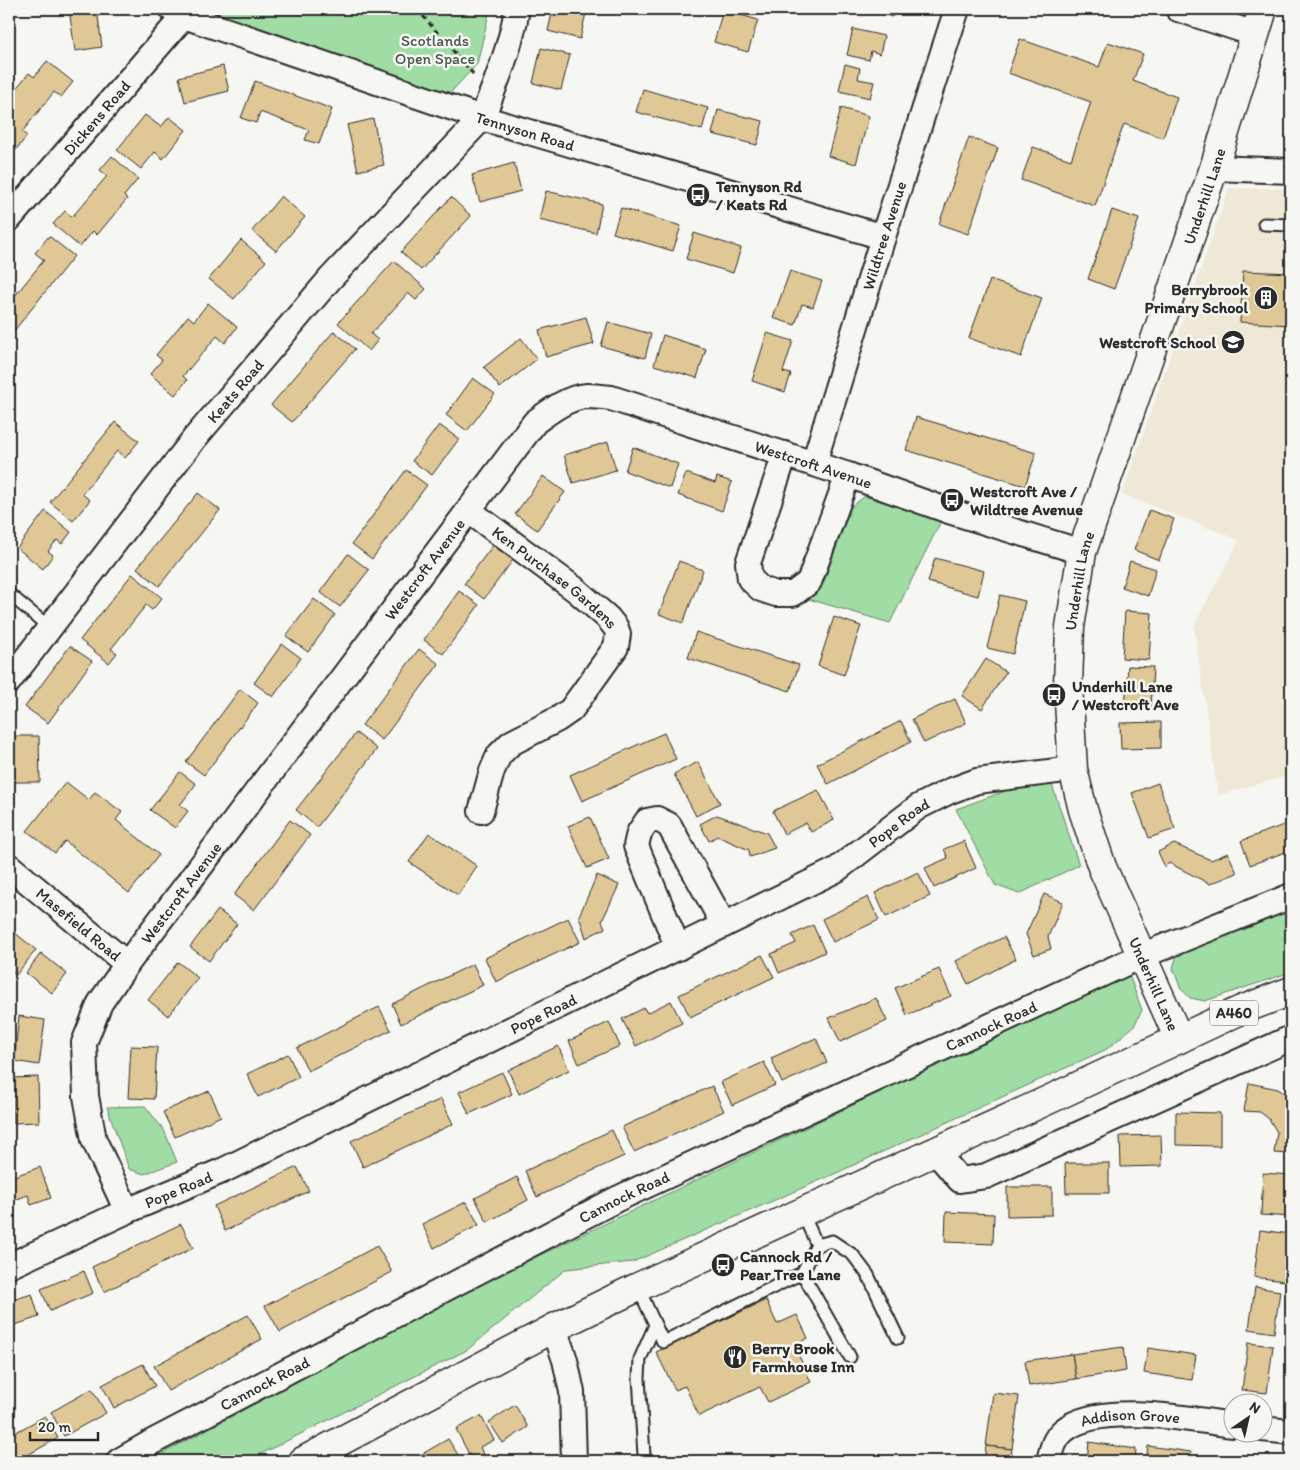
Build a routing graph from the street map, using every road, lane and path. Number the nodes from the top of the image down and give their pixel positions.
1 (417, 9) edge
2 (517, 9) edge
3 (957, 9) edge
4 (1178, 9) edge
5 (178, 12) edge
6 (1259, 22) edge
7 (492, 95) junction
8 (482, 118) junction
9 (1214, 168) junction
10 (1291, 171) edge
11 (9, 218) edge
12 (1264, 224) dead end
13 (1291, 225) edge
14 (883, 237) junction
15 (785, 454) junction
16 (814, 463) junction
17 (848, 474) junction
18 (468, 510) junction
19 (1082, 552) junction
20 (9, 594) edge
21 (49, 627) junction
22 (9, 681) edge
23 (1073, 769) junction
24 (481, 811) dead end
25 (9, 866) edge
26 (1291, 896) edge
27 (724, 926) junction
28 (678, 948) junction
29 (1140, 956) junction
30 (127, 964) junction
31 (1291, 991) edge
32 (1291, 1038) edge
33 (1179, 1039) junction
34 (935, 1151) junction
35 (127, 1211) junction
36 (802, 1212) junction
37 (817, 1245) junction
38 (9, 1266) edge
39 (802, 1272) junction
40 (638, 1286) junction
41 (656, 1325) junction
42 (554, 1328) junction
43 (898, 1338) dead end
44 (850, 1357) dead end
45 (1222, 1423) edge
46 (1272, 1430) edge
47 (1291, 1432) edge
48 (644, 1455) dead end
49 (120, 1461) edge
50 (304, 1461) edge
51 (574, 1461) edge
52 (1049, 1461) edge

1 - 7 path
2 - 7 street, Keats Road
3 - 14 street, Wildtree Avenue
4 - 6 street
5 - 8 street, Tennyson Road
5 - 11 street, Dickens Road
6 - 9 main road, Underhill Lane
7 - 8 street, Keats Road
8 - 14 street, Tennyson Road
8 - 21 street, Keats Road
9 - 10 street
9 - 19 main road, Underhill Lane
12 - 13 lane
14 - 16 street, Wildtree Avenue
15 - 16 street, Westcroft Avenue
15 - 17 street
15 - 18 street, Westcroft Avenue
16 - 17 street, Westcroft Avenue
17 - 19 street, Westcroft Avenue
18 - 24 street, Ken Purchase Gardens
18 - 30 street, Westcroft Avenue
19 - 23 main road, Underhill Lane
20 - 21 lane
21 - 22 street, Keats Road
23 - 27 street, Pope Road
23 - 29 main road, Underhill Lane
25 - 30 street, Masefield Road
26 - 29 street, Cannock Road
27 - 28 street, Pope Road
27 - 28 street
28 - 35 street, Pope Road
29 - 33 main road, Underhill Lane
29 - 49 street, Cannock Road
30 - 35 street, Westcroft Avenue
31 - 33 main road, A460
32 - 34 street
33 - 34 main road, A460
34 - 36 main road, A460
35 - 38 street, Pope Road
36 - 37 lane
36 - 40 main road, A460
37 - 39 lane
37 - 43 lane
39 - 41 lane
39 - 44 lane
40 - 41 lane
40 - 42 main road, A460
41 - 48 lane
42 - 50 main road, A460
42 - 51 street
45 - 52 street, Addison Grove
46 - 47 street

